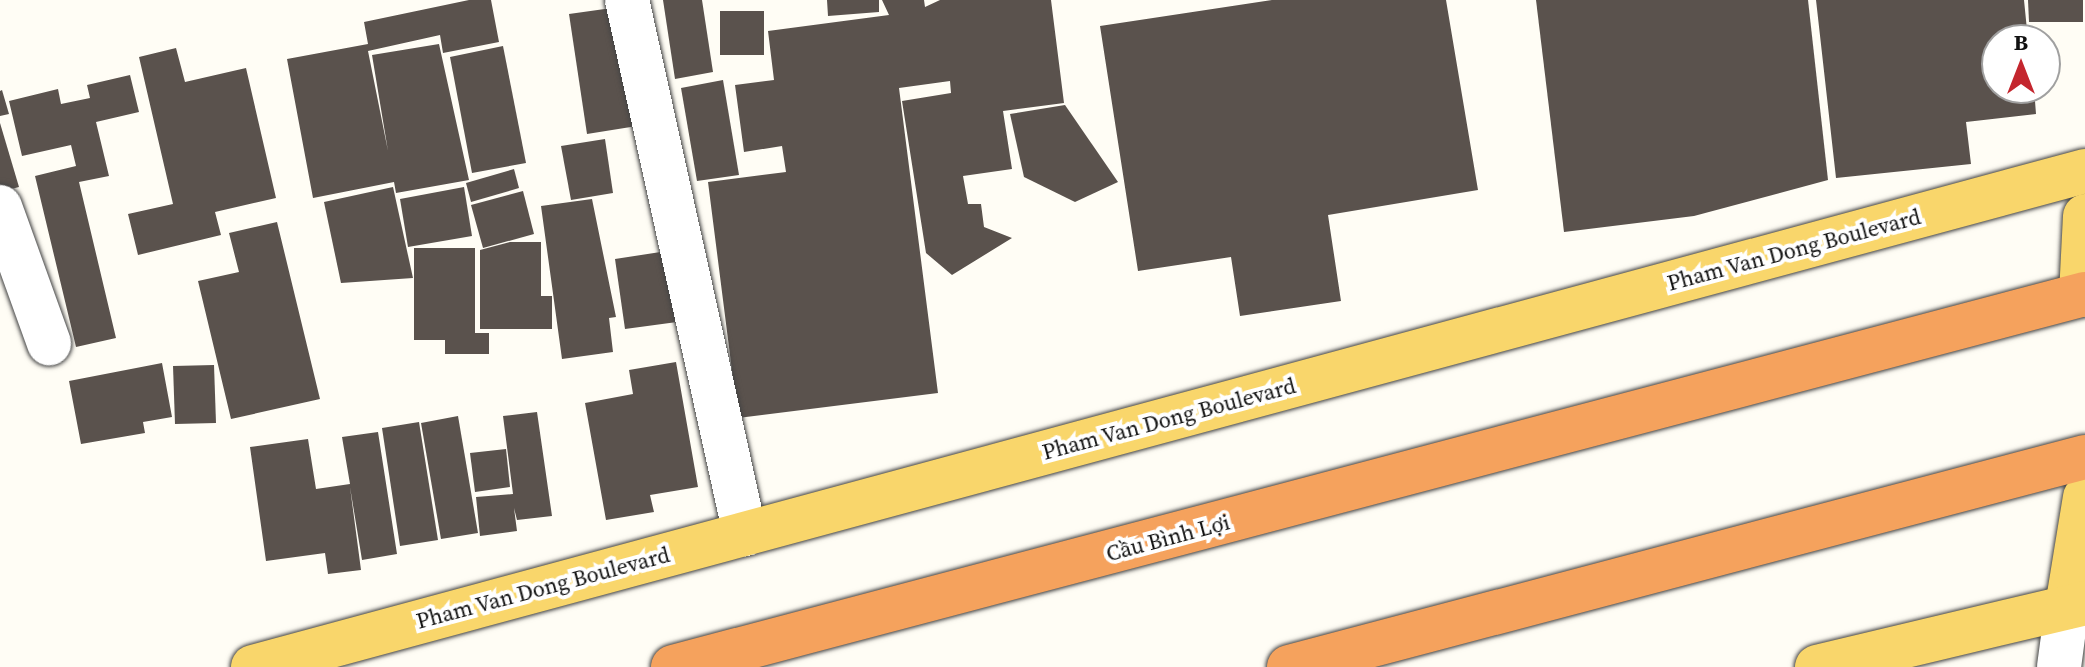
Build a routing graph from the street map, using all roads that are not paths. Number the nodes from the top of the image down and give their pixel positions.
1 (627, 0) edge
2 (2085, 171) edge
3 (0, 207) edge
4 (2085, 216) edge
5 (2083, 295) edge
6 (49, 343) dead end
7 (2085, 457) edge
8 (2085, 497) edge
9 (745, 534) junction
10 (2076, 605) edge
11 (253, 667) edge
12 (673, 667) edge
13 (1289, 667) edge
14 (1817, 667) edge
15 (2059, 667) edge

1 - 9 street
2 - 9 main road, Pham Van Dong Boulevard
3 - 6 street
4 - 5 main road
5 - 12 highway, Cầu Bình Lợi
7 - 13 highway
8 - 10 main road
9 - 11 main road, Pham Van Dong Boulevard
10 - 14 main road
10 - 15 street

